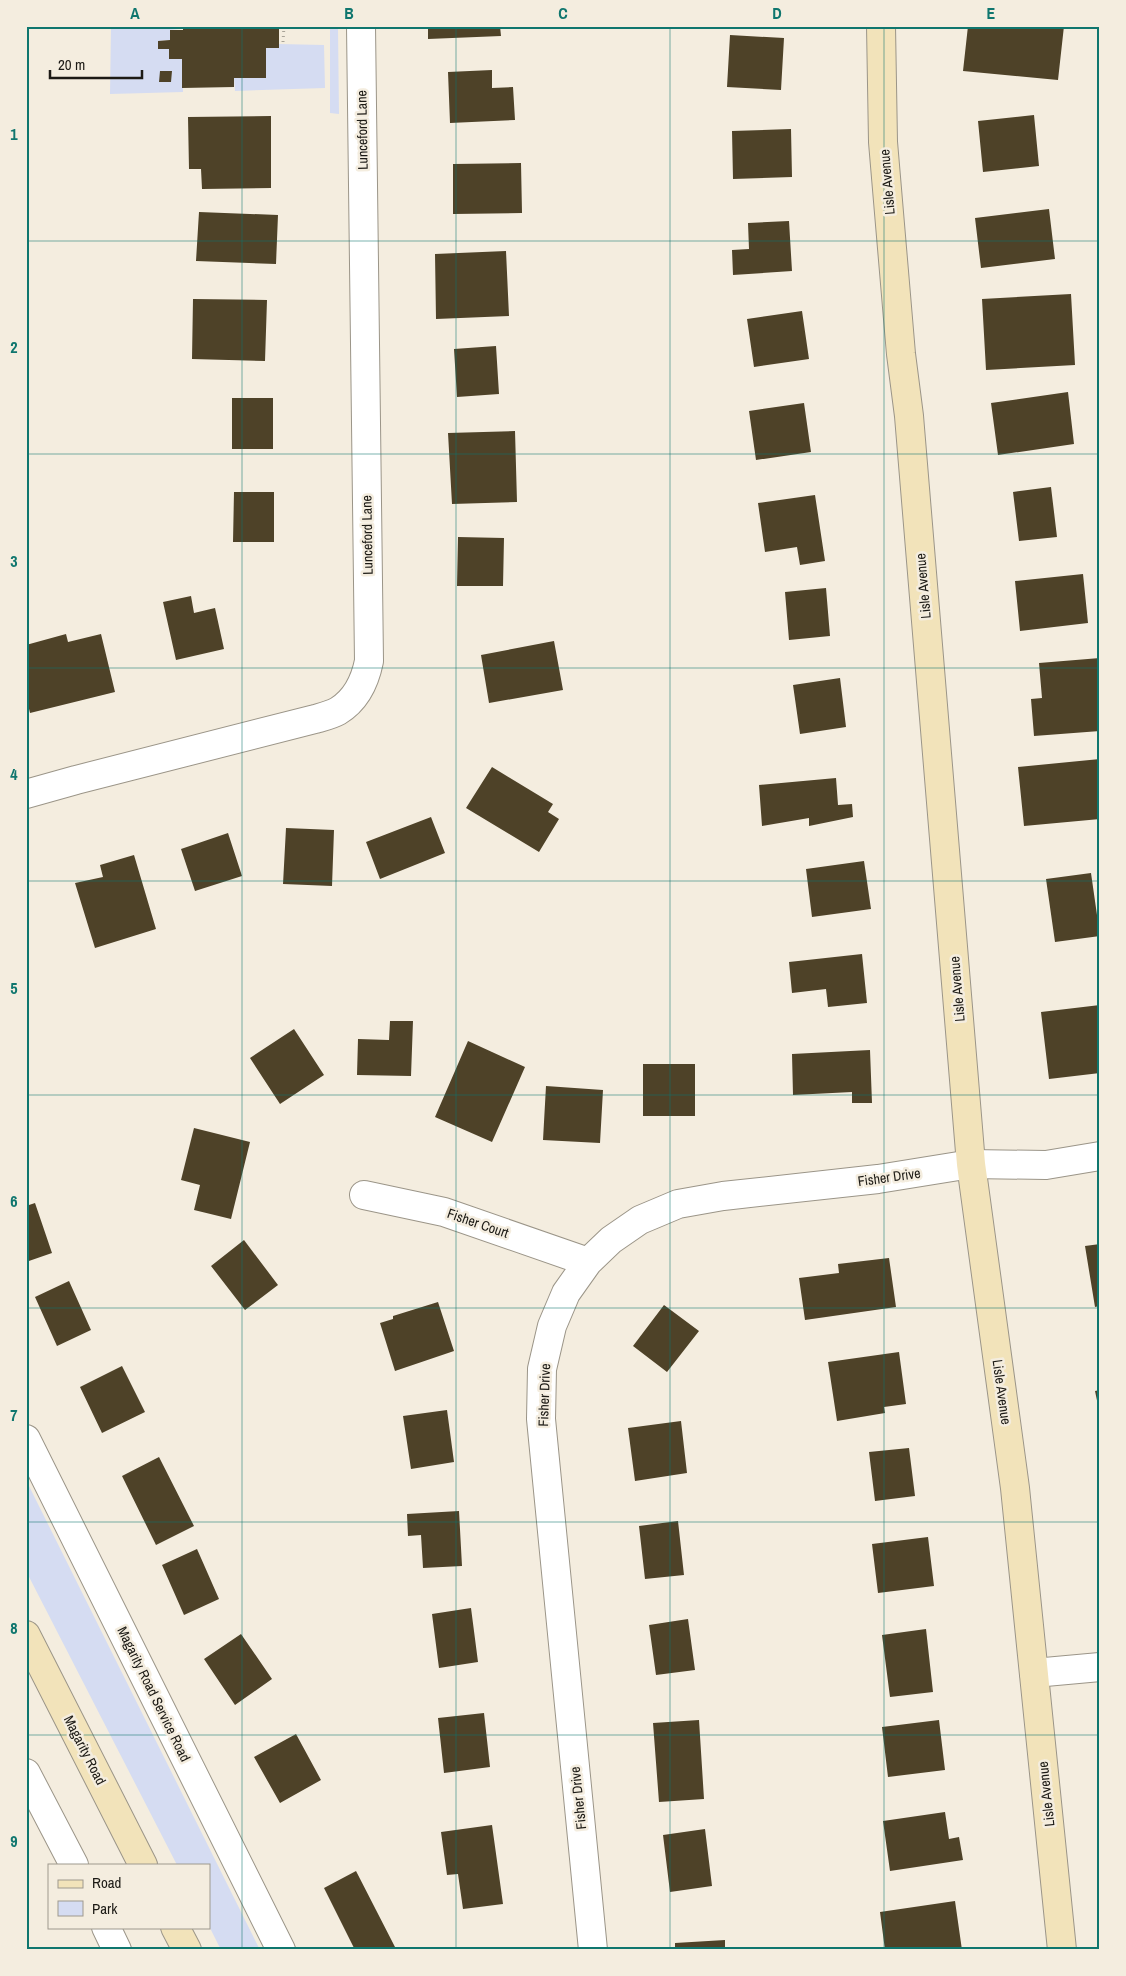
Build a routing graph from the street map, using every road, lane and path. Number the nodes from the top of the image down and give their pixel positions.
1 (284, 26) edge
2 (360, 26) edge
3 (881, 26) edge
4 (283, 42) dead end
5 (26, 794) edge
6 (1100, 1156) edge
7 (971, 1164) junction
8 (364, 1195) dead end
9 (588, 1262) junction
10 (26, 1439) edge
11 (26, 1636) edge
12 (1100, 1667) edge
13 (1034, 1673) junction
14 (26, 1773) edge
15 (73, 1864) edge
16 (142, 1864) edge
17 (106, 1928) edge
18 (175, 1928) edge
19 (117, 1950) edge
20 (186, 1950) edge
21 (281, 1950) edge
22 (593, 1950) edge
23 (1062, 1950) edge

1 - 4 path
2 - 5 street, Lunceford Lane
3 - 7 street, Lisle Avenue
6 - 7 street, Fisher Drive
7 - 9 street, Fisher Drive
7 - 13 street, Lisle Avenue
8 - 9 street, Fisher Court
9 - 22 street, Fisher Drive
10 - 21 street, Magarity Road Service Road
11 - 16 street, Magarity Road
12 - 13 street
13 - 23 street, Lisle Avenue
14 - 15 street
17 - 19 street
18 - 20 street

